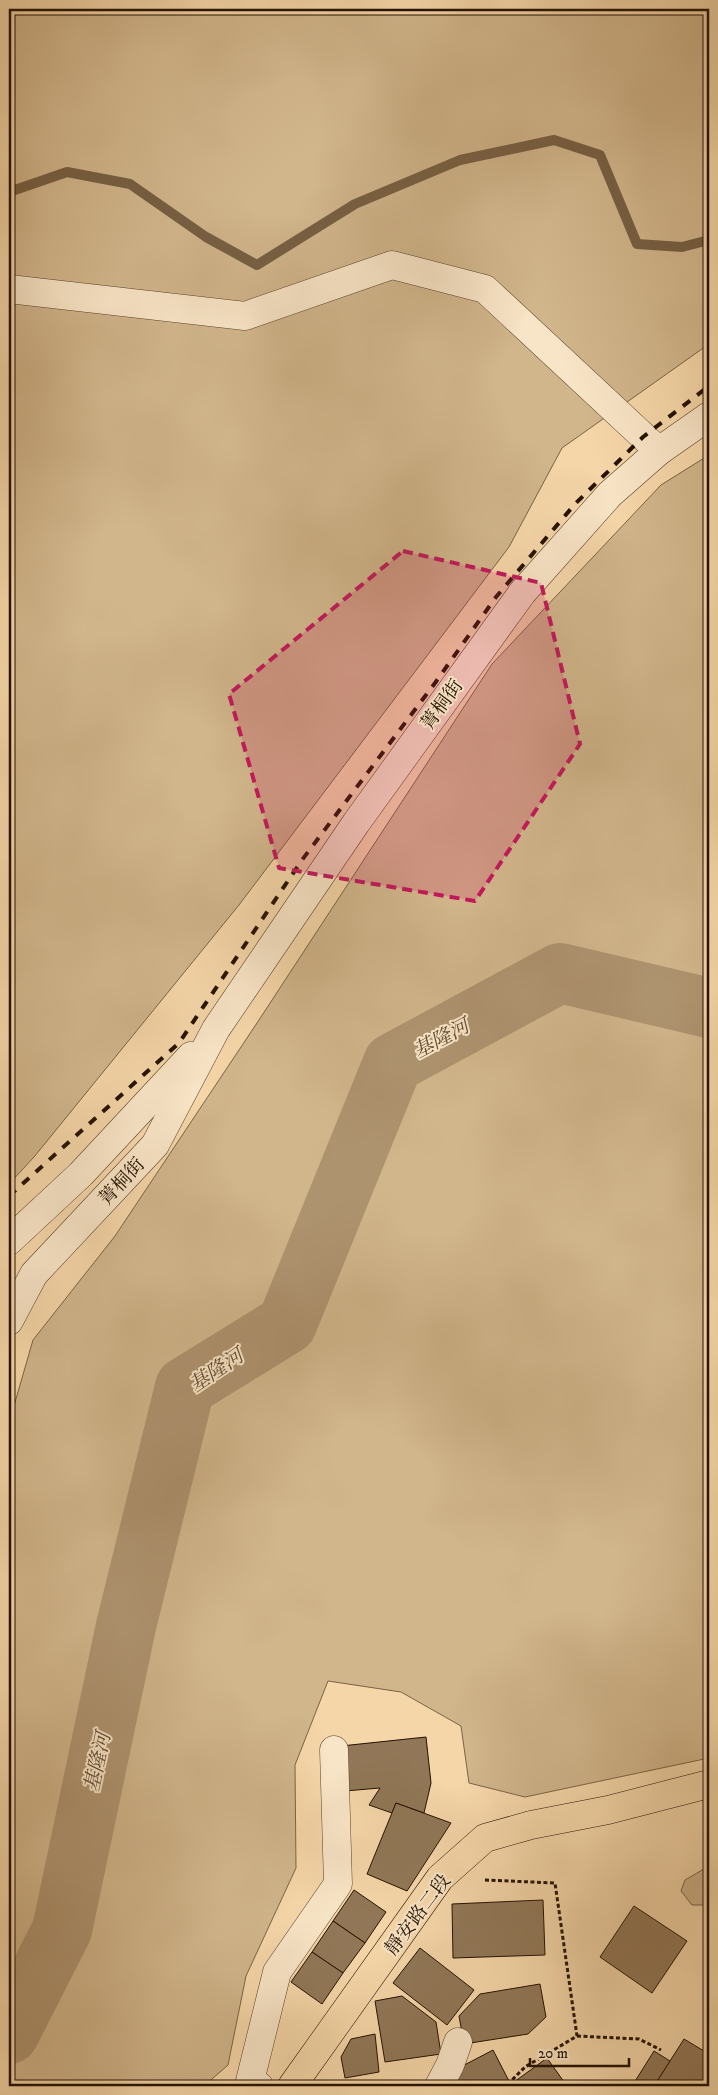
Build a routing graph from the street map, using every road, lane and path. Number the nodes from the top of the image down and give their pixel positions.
1 (9, 289) edge
2 (709, 416) edge
3 (659, 452) junction
4 (216, 1029) junction
5 (9, 1241) edge
6 (9, 1321) edge
7 (334, 1750) dead end
8 (709, 1784) edge
9 (440, 1878) junction
10 (577, 2036) junction
11 (458, 2042) dead end
12 (661, 2050) dead end
13 (251, 2084) edge
14 (292, 2086) edge
15 (438, 2086) edge
16 (506, 2086) edge

1 - 3 street
2 - 3 street, 菁桐街
3 - 4 street, 菁桐街
4 - 5 street, 菁桐街
4 - 6 street, 菁桐街
7 - 13 street
8 - 9 main road, 靜安路二段
9 - 10 path
9 - 14 main road, 靜安路二段
10 - 12 path
10 - 16 path
11 - 15 street

